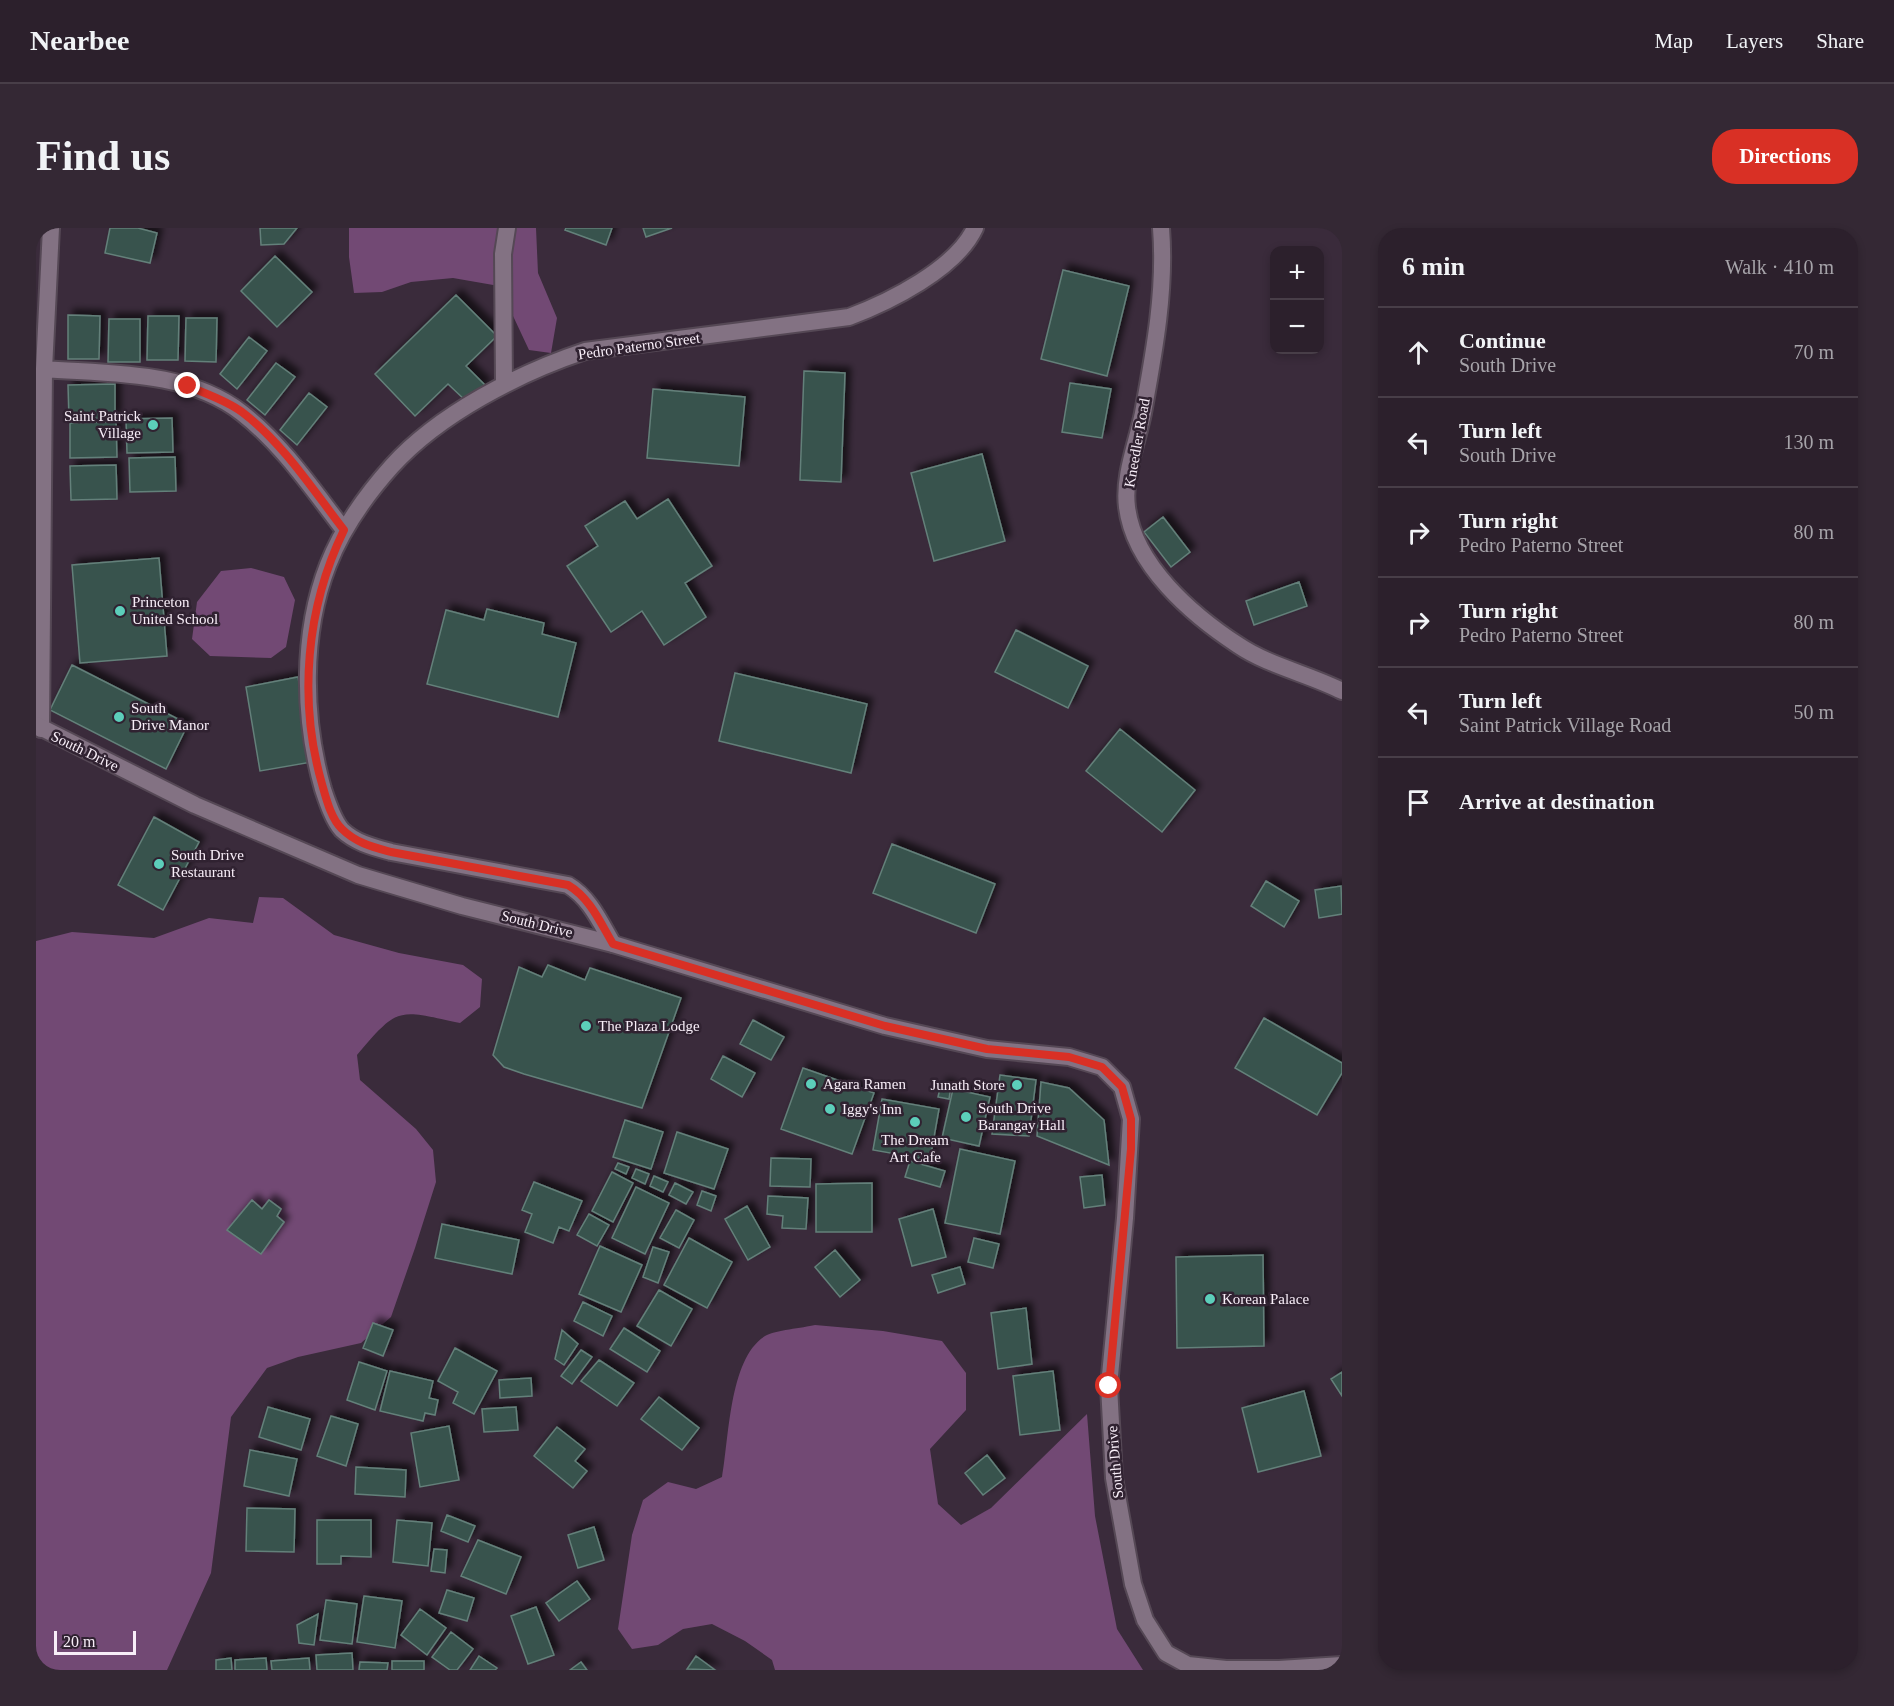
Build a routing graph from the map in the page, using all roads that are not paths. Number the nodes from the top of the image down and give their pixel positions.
1 (51, 228) edge
2 (507, 228) edge
3 (975, 228) edge
4 (1161, 228) edge
5 (44, 369) junction
6 (504, 385) junction
7 (344, 530) junction
8 (1342, 691) edge
9 (38, 727) edge
10 (613, 944) junction
11 (1342, 1665) edge

1 - 5 street
2 - 6 street
3 - 6 street, Pedro Paterno Street
4 - 8 street, Kneedler Road
5 - 7 street
5 - 9 street
6 - 7 street, Pedro Paterno Street
7 - 10 street, Pedro Paterno Street
9 - 10 street, South Drive
10 - 11 street, South Drive

